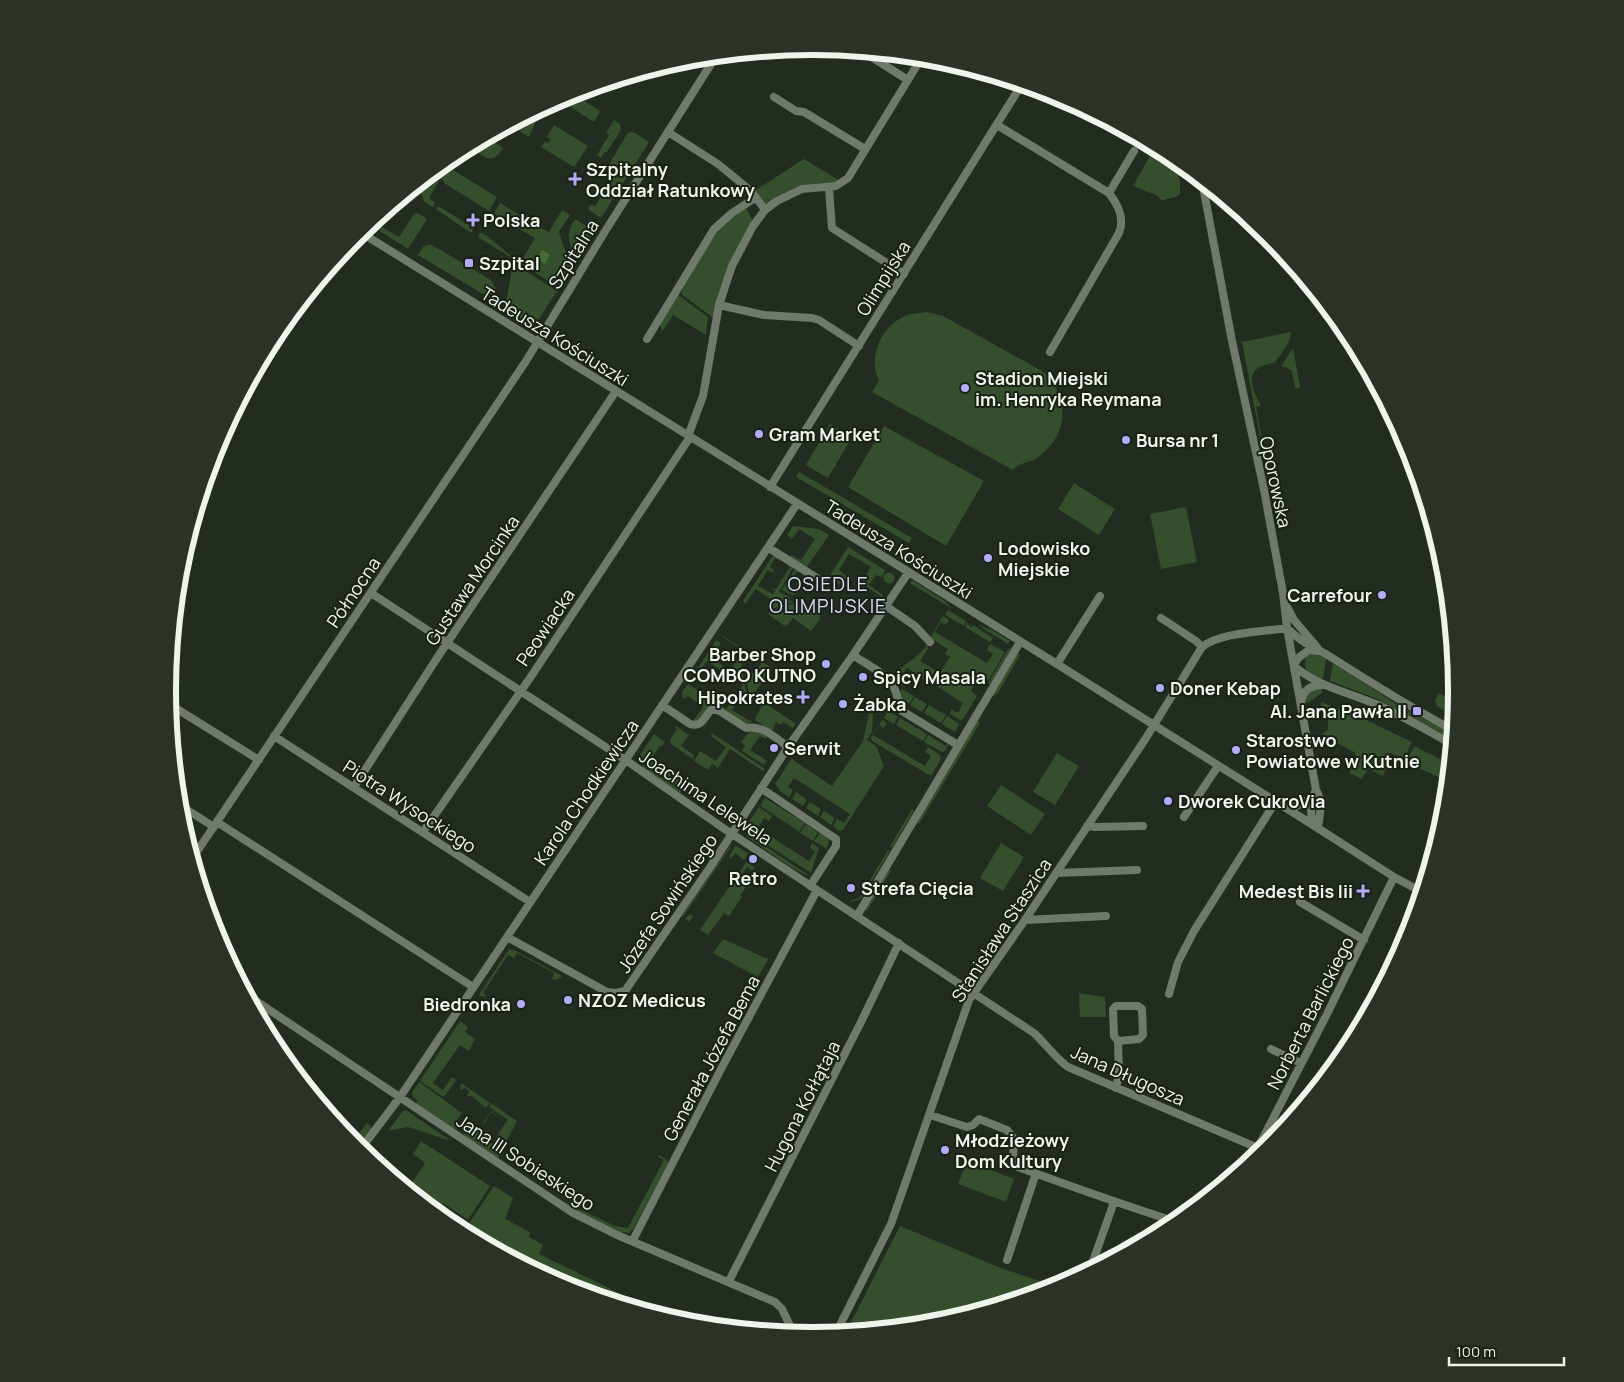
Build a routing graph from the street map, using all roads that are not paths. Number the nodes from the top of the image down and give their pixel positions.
1 (873, 58) edge
2 (712, 63) edge
3 (918, 64) edge
4 (908, 80) junction
5 (1018, 90) edge
6 (774, 97) dead end
7 (997, 125) junction
8 (668, 132) junction
9 (865, 149) junction
10 (1134, 151) dead end
11 (829, 188) junction
12 (1204, 190) edge
13 (1109, 193) junction
14 (755, 198) junction
15 (765, 210) junction
16 (367, 236) edge
17 (904, 274) junction
18 (719, 305) junction
19 (647, 340) dead end
20 (537, 342) junction
21 (858, 346) junction
22 (1050, 352) dead end
23 (616, 392) junction
24 (689, 437) junction
25 (770, 487) junction
26 (798, 504) junction
27 (768, 548) junction
28 (908, 573) junction
29 (823, 582) dead end
30 (371, 593) junction
31 (1283, 593) junction
32 (1100, 596) dead end
33 (886, 606) junction
34 (1161, 618) dead end
35 (1287, 628) junction
36 (930, 642) dead end
37 (1020, 642) junction
38 (448, 643) junction
39 (1202, 647) junction
40 (1322, 652) junction
41 (853, 655) junction
42 (1057, 664) junction
43 (1294, 666) junction
44 (1326, 685) junction
45 (520, 691) junction
46 (662, 705) junction
47 (1301, 707) junction
48 (176, 709) edge
49 (1153, 725) junction
50 (1447, 727) edge
51 (274, 736) junction
52 (1446, 741) edge
53 (958, 744) junction
54 (788, 747) junction
55 (259, 760) junction
56 (627, 761) junction
57 (1218, 766) junction
58 (354, 787) junction
59 (761, 788) junction
60 (1314, 793) junction
61 (1276, 801) junction
62 (187, 809) edge
63 (1288, 809) junction
64 (1184, 817) dead end
65 (216, 824) junction
66 (1087, 826) junction
67 (1143, 826) dead end
68 (1316, 826) junction
69 (423, 832) junction
70 (732, 834) junction
71 (197, 852) edge
72 (1137, 870) dead end
73 (1056, 873) junction
74 (1394, 877) junction
75 (813, 888) junction
76 (1416, 889) edge
77 (530, 902) junction
78 (1300, 902) dead end
79 (856, 916) junction
80 (1106, 916) dead end
81 (1025, 920) junction
82 (507, 937) junction
83 (1364, 940) junction
84 (899, 943) junction
85 (473, 987) junction
86 (974, 994) junction
87 (1169, 994) dead end
88 (257, 1002) edge
89 (1118, 1041) junction
90 (1271, 1049) dead end
91 (1301, 1063) junction
92 (1116, 1088) junction
93 (400, 1097) junction
94 (930, 1115) junction
95 (1261, 1142) edge
96 (365, 1144) edge
97 (1255, 1147) edge
98 (1036, 1173) junction
99 (1114, 1202) junction
100 (1167, 1219) edge
101 (633, 1240) junction
102 (1007, 1260) dead end
103 (1093, 1261) edge
104 (729, 1282) junction
105 (790, 1326) edge
106 (839, 1326) edge

1 - 4 street
2 - 8 street, Szpitalna
3 - 4 street
4 - 9 street
5 - 7 street, Olimpijska
6 - 9 street
7 - 13 street
7 - 17 street, Olimpijska
8 - 14 street
8 - 20 street, Szpitalna
9 - 11 street
10 - 13 street
11 - 15 street
11 - 17 street
12 - 31 street, Oporowska
13 - 22 street
14 - 15 street
14 - 19 street
15 - 18 street, Peowiacka
16 - 20 street, Tadeusza Kościuszki
17 - 21 street, Olimpijska
18 - 21 street
18 - 24 street, Peowiacka
20 - 23 street, Tadeusza Kościuszki
20 - 30 street, Północna
21 - 25 street, Olimpijska
23 - 24 street, Tadeusza Kościuszki
23 - 38 street, Gustawa Morcinka
24 - 25 street, Tadeusza Kościuszki
24 - 45 street, Peowiacka
25 - 26 street, Tadeusza Kościuszki
26 - 27 street, Karola Chodkiewicza
26 - 28 street, Tadeusza Kościuszki
27 - 29 street
27 - 46 street, Karola Chodkiewicza
28 - 33 street, Józefa Sowińskiego
28 - 37 street, Tadeusza Kościuszki
30 - 38 street, Joachima Lelewela
30 - 51 street, Północna
31 - 35 street, Oporowska
31 - 40 street
32 - 42 street
33 - 36 street
33 - 41 street, Józefa Sowińskiego
34 - 39 street
35 - 39 street
35 - 40 street
35 - 43 street, Oporowska
37 - 42 street, Tadeusza Kościuszki
37 - 53 street
38 - 45 street, Joachima Lelewela
38 - 58 street, Gustawa Morcinka
39 - 49 street, Stanisława Staszica
40 - 43 street
40 - 50 street
41 - 53 street
41 - 54 street, Józefa Sowińskiego
42 - 49 street, Tadeusza Kościuszki
43 - 44 street
43 - 47 street, Oporowska
44 - 47 street
44 - 52 street
45 - 56 street, Joachima Lelewela
45 - 69 street, Peowiacka
46 - 54 street
46 - 56 street, Karola Chodkiewicza
47 - 60 street, Oporowska
48 - 55 street
49 - 57 street, Tadeusza Kościuszki
49 - 66 street, Stanisława Staszica
51 - 55 street, Północna
51 - 58 street, Piotra Wysockiego
53 - 79 street
54 - 59 street, Józefa Sowińskiego
55 - 65 street, Północna
56 - 70 street, Joachima Lelewela
56 - 77 street, Karola Chodkiewicza
57 - 61 street, Tadeusza Kościuszki
57 - 64 street
58 - 69 street, Piotra Wysockiego
59 - 70 street, Józefa Sowińskiego
59 - 75 street, Generała Józefa Bema
60 - 63 street
60 - 68 street, Oporowska
61 - 63 street, Tadeusza Kościuszki
61 - 87 street
62 - 65 street
63 - 68 street, Tadeusza Kościuszki
65 - 71 street, Północna
65 - 85 street
66 - 67 street
66 - 73 street, Stanisława Staszica
68 - 74 street, Tadeusza Kościuszki
69 - 77 street, Piotra Wysockiego
70 - 75 street, Joachima Lelewela
70 - 82 street, Józefa Sowińskiego
72 - 73 street
73 - 81 street, Stanisława Staszica
74 - 76 street, Tadeusza Kościuszki
74 - 83 street, Norberta Barlickiego
75 - 79 street, Joachima Lelewela
75 - 101 street, Generała Józefa Bema
77 - 82 street, Karola Chodkiewicza
78 - 83 street
79 - 84 street, Joachima Lelewela
80 - 81 street
81 - 86 street, Stanisława Staszica
82 - 85 street, Karola Chodkiewicza
83 - 91 street, Norberta Barlickiego
84 - 86 street, Joachima Lelewela
84 - 104 street, Hugona Kołłątaja
85 - 93 street, Karola Chodkiewicza
86 - 92 street, Jana Długosza
86 - 94 street, Stanisława Staszica
88 - 93 street, Jana III Sobieskiego
89 - 89 street
89 - 92 street
90 - 91 street
91 - 95 street, Norberta Barlickiego
92 - 97 street, Jana Długosza
93 - 96 street, Karola Chodkiewicza
93 - 101 street, Jana III Sobieskiego
94 - 98 street
94 - 106 street, Stanisława Staszica
98 - 99 street
98 - 102 street
99 - 100 street
99 - 103 street
101 - 104 street, Jana III Sobieskiego
104 - 105 street, Jana III Sobieskiego

